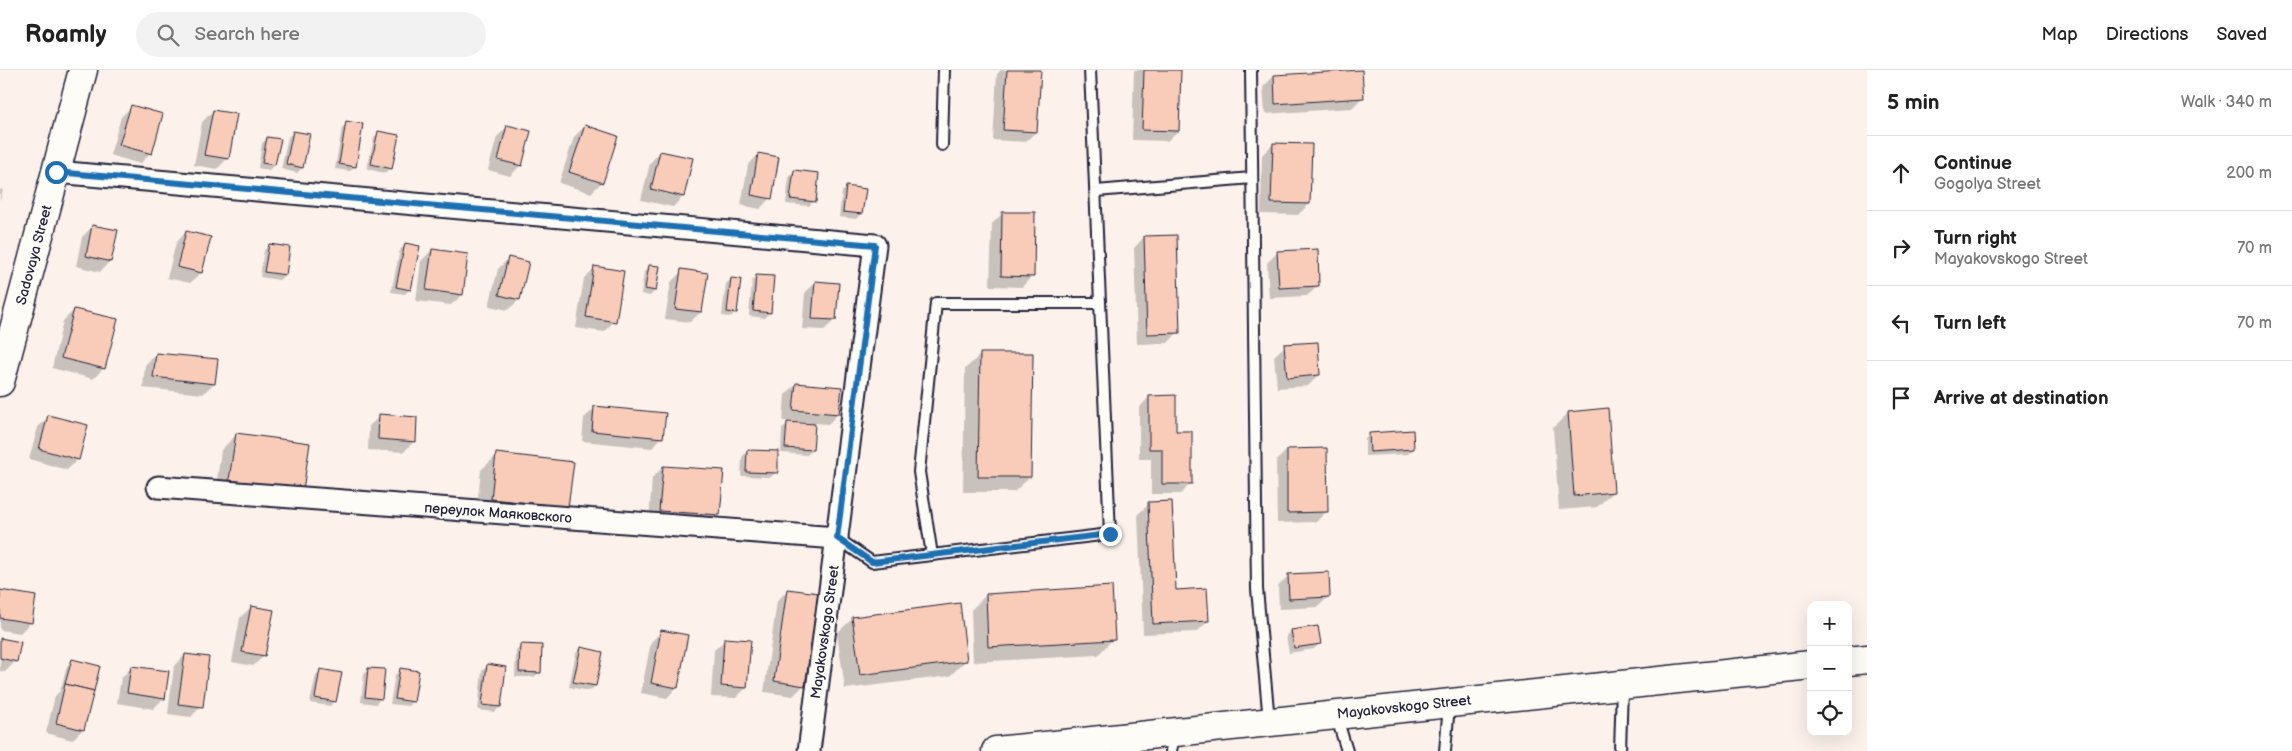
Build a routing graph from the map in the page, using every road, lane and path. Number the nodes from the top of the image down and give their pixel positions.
1 (83, 70) edge
2 (944, 70) edge
3 (1090, 70) edge
4 (1251, 70) edge
5 (942, 145) dead end
6 (56, 172) junction
7 (1252, 178) junction
8 (1096, 191) junction
9 (1100, 304) junction
10 (0, 382) edge
11 (158, 487) dead end
12 (837, 538) junction
13 (932, 555) junction
14 (1867, 659) edge
15 (1852, 661) edge
16 (1807, 665) edge
17 (1622, 684) junction
18 (1449, 702) junction
19 (1335, 714) junction
20 (1270, 721) junction
21 (1173, 741) edge
22 (1090, 746) edge
23 (809, 751) edge
24 (996, 751) edge
25 (1347, 751) edge
26 (1445, 751) edge
27 (1620, 751) edge

1 - 6 main road, Sadovaya Street
2 - 5 lane
3 - 8 lane
4 - 7 lane
6 - 10 main road, Sadovaya Street
6 - 12 street, Mayakovskogo Street
7 - 8 lane
7 - 20 lane
8 - 9 lane
9 - 13 lane
9 - 13 lane
11 - 12 street, переулок Маяковского
12 - 13 lane
12 - 23 street, Mayakovskogo Street
14 - 15 main road
16 - 17 main road, Mayakovskogo Street
17 - 18 main road, Mayakovskogo Street
17 - 27 lane
18 - 19 main road, Mayakovskogo Street
18 - 26 lane
19 - 20 main road, Mayakovskogo Street
19 - 25 lane
20 - 21 main road, Mayakovskogo Street
21 - 22 main road, Mayakovskogo Street
22 - 24 main road, Mayakovskogo Street

